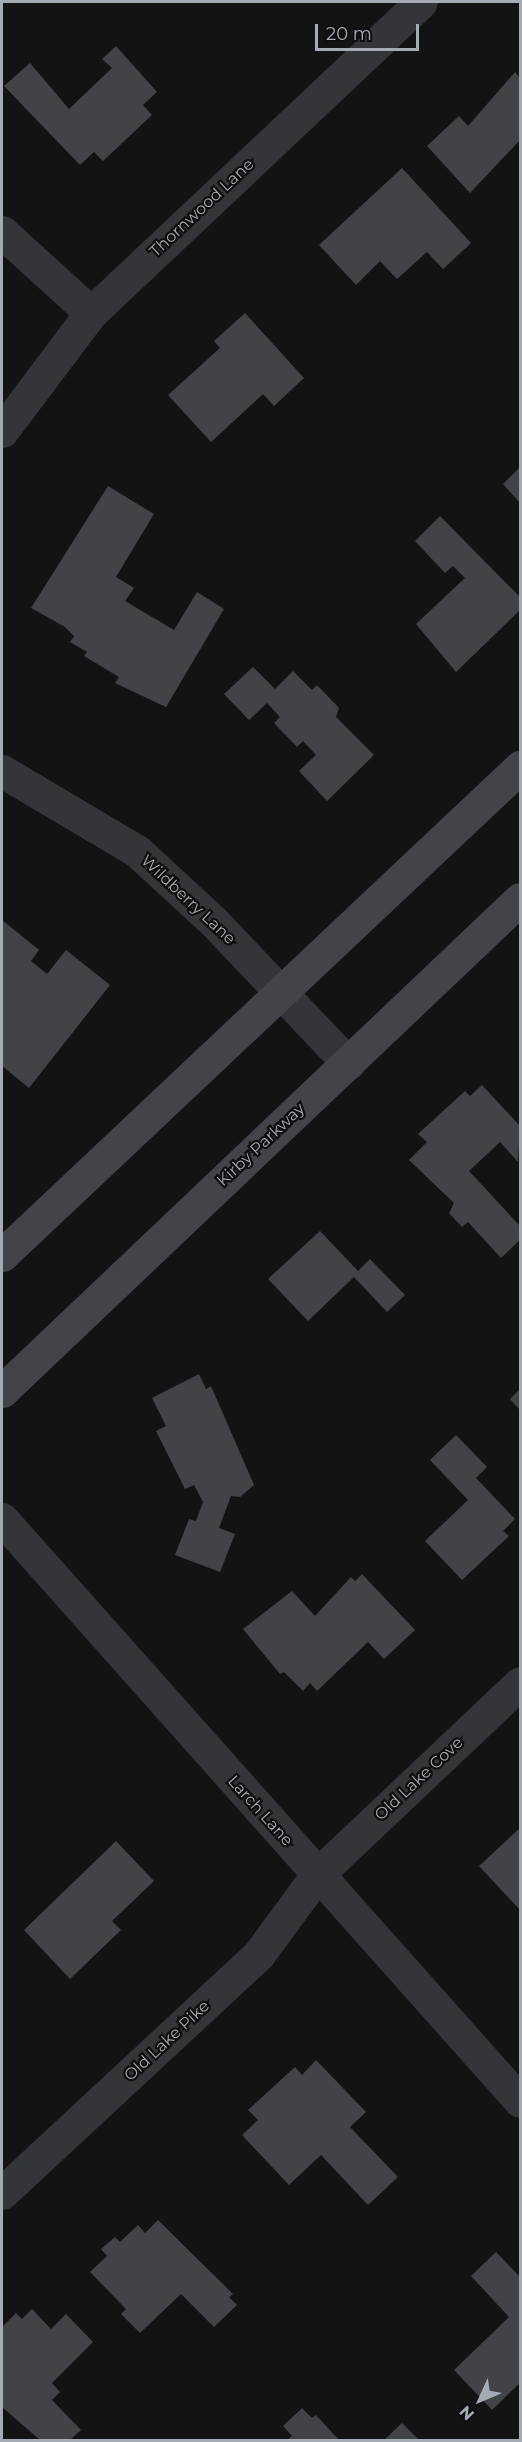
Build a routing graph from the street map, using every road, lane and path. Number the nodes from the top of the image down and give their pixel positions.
1 (422, 2) edge
2 (2, 232) edge
3 (91, 314) junction
4 (2, 431) edge
5 (520, 767) edge
6 (2, 771) edge
7 (520, 899) edge
8 (283, 993) junction
9 (348, 1063) junction
10 (2, 1255) edge
11 (2, 1391) edge
12 (2, 1519) edge
13 (520, 1683) edge
14 (317, 1875) junction
15 (520, 2101) edge
16 (2, 2193) edge

1 - 3 street, Thornwood Lane
2 - 3 street
3 - 4 street, Thornwood Lane
5 - 8 main road
6 - 8 street, Wildberry Lane
7 - 9 main road, Kirby Parkway
8 - 9 street, Wildberry Lane
8 - 10 main road
9 - 11 main road, Kirby Parkway
12 - 14 street, Larch Lane
13 - 14 street, Old Lake Cove
14 - 15 street, Larch Lane
14 - 16 street, Old Lake Pike

